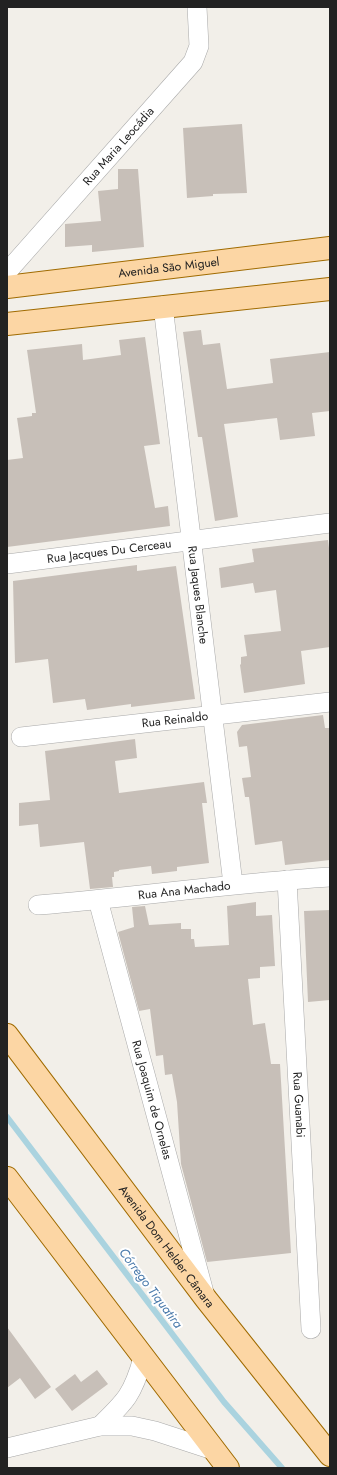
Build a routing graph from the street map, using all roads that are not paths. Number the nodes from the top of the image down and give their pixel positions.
1 (197, 7) edge
2 (330, 248) edge
3 (7, 272) edge
4 (7, 287) edge
5 (330, 289) edge
6 (163, 306) junction
7 (7, 324) edge
8 (330, 523) edge
9 (191, 540) junction
10 (7, 564) edge
11 (330, 702) edge
12 (213, 715) junction
13 (21, 737) dead end
14 (330, 877) edge
15 (287, 880) junction
16 (233, 884) junction
17 (98, 900) junction
18 (38, 905) dead end
19 (7, 1035) edge
20 (7, 1178) edge
21 (206, 1299) junction
22 (311, 1329) dead end
23 (143, 1358) junction
24 (100, 1426) junction
25 (7, 1448) edge
26 (213, 1450) junction
27 (330, 1455) edge
28 (228, 1468) edge

1 - 3 street, Rua Maria Leocádia
2 - 4 main road, Avenida São Miguel
5 - 6 main road
6 - 7 main road
6 - 9 street, Rua Jaques Blanche
8 - 9 street, Rua Jacques Du Cerceau
9 - 10 street, Rua Jacques Du Cerceau
9 - 12 street, Rua Jaques Blanche
11 - 12 street, Rua Reinaldo
12 - 13 street, Rua Reinaldo
12 - 16 street, Rua Jaques Blanche
14 - 15 street, Rua Ana Machado
15 - 16 street, Rua Ana Machado
15 - 22 street, Rua Guanabi
16 - 17 street, Rua Ana Machado
17 - 18 street, Rua Ana Machado
17 - 21 street, Rua Joaquim de Ornelas
19 - 21 main road, Avenida Dom Helder Câmara
20 - 23 main road
21 - 27 main road, Avenida Dom Helder Câmara
23 - 24 street
23 - 26 main road
24 - 25 street
24 - 26 street
26 - 28 main road

